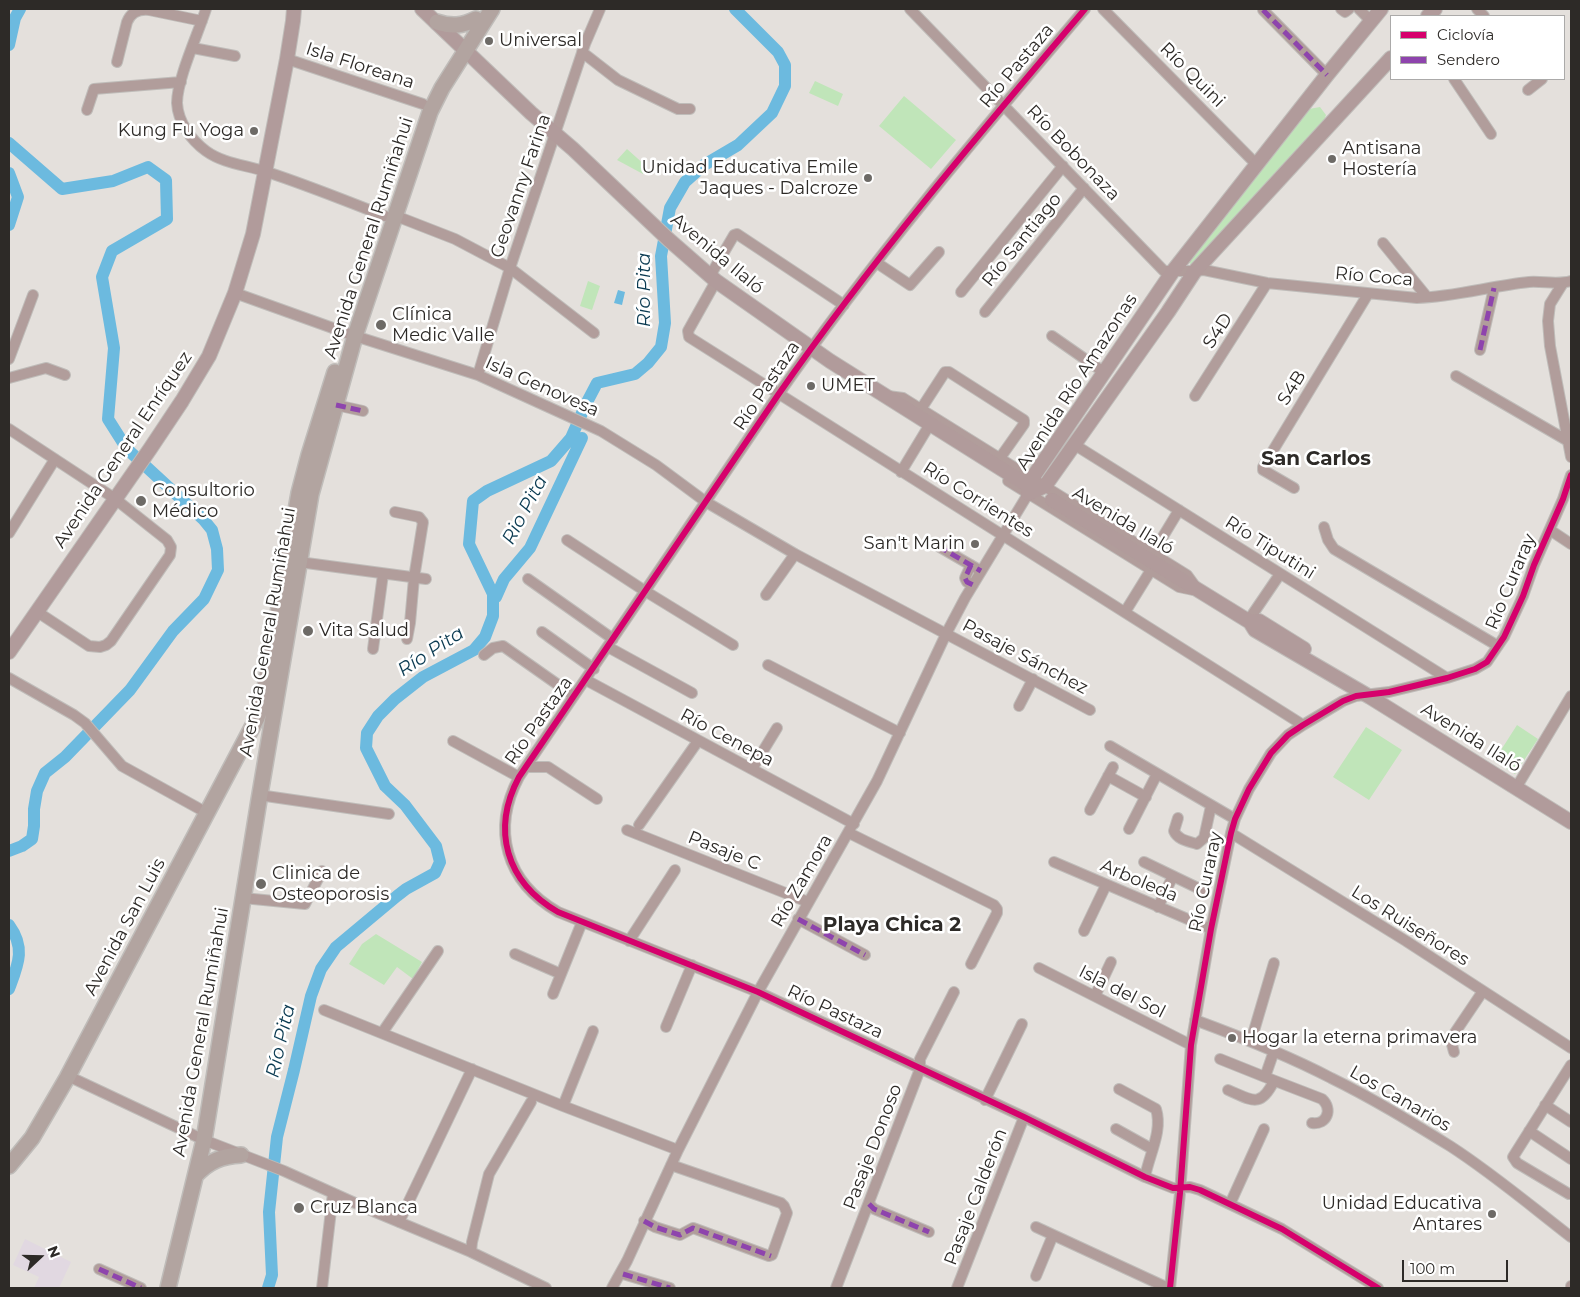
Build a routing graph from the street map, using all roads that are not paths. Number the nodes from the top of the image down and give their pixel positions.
1 (206, 9) edge
2 (422, 9) edge
3 (492, 9) edge
4 (600, 9) edge
5 (910, 9) edge
6 (1085, 9) edge
7 (1103, 9) edge
8 (1341, 9) edge
9 (1349, 9) edge
10 (1359, 9) edge
11 (1381, 9) edge
12 (1263, 10) dead end
13 (295, 13) edge
14 (479, 14) edge
15 (202, 21) junction
16 (1371, 21) junction
17 (437, 22) junction
18 (463, 47) junction
19 (193, 48) junction
20 (582, 52) junction
21 (235, 56) dead end
22 (286, 59) junction
23 (1390, 59) edge
24 (117, 62) dead end
25 (1327, 75) junction
26 (1455, 80) edge
27 (1539, 80) edge
28 (182, 82) junction
29 (1528, 90) dead end
30 (423, 104) junction
31 (1004, 105) junction
32 (690, 109) dead end
33 (87, 110) dead end
34 (556, 133) junction
35 (1491, 134) dead end
36 (1258, 165) junction
37 (1063, 166) junction
38 (265, 171) junction
39 (1084, 188) junction
40 (390, 216) junction
41 (1383, 243) dead end
42 (938, 252) dead end
43 (877, 263) junction
44 (510, 268) junction
45 (1173, 271) junction
46 (1195, 272) junction
47 (713, 278) junction
48 (1541, 281) junction
49 (1567, 282) edge
50 (1267, 283) junction
51 (1494, 288) junction
52 (961, 292) dead end
53 (235, 293) junction
54 (1368, 294) junction
55 (33, 295) dead end
56 (1427, 298) junction
57 (1550, 304) junction
58 (844, 305) junction
59 (985, 312) dead end
60 (594, 333) dead end
61 (352, 334) junction
62 (1052, 336) dead end
63 (811, 348) junction
64 (1480, 350) dead end
65 (9, 359) edge
66 (1105, 373) junction
67 (478, 375) junction
68 (65, 376) dead end
69 (1456, 376) dead end
70 (9, 378) edge
71 (778, 395) junction
72 (887, 396) junction
73 (1195, 396) dead end
74 (336, 404) junction
75 (921, 409) junction
76 (363, 411) dead end
77 (9, 429) edge
78 (927, 429) junction
79 (1568, 441) junction
80 (1075, 445) junction
81 (1571, 457) edge
82 (1000, 458) junction
83 (55, 459) junction
84 (901, 472) junction
85 (1571, 476) edge
86 (1028, 485) junction
87 (1045, 486) junction
88 (1294, 488) dead end
89 (114, 498) junction
90 (1052, 500) dead end
91 (706, 502) junction
92 (1179, 510) junction
93 (394, 512) dead end
94 (1324, 527) dead end
95 (1550, 530) junction
96 (9, 533) edge
97 (1004, 535) junction
98 (567, 540) dead end
99 (1571, 544) edge
100 (938, 546) dead end
101 (1153, 553) junction
102 (794, 554) junction
103 (299, 562) junction
104 (971, 565) junction
105 (1151, 570) junction
106 (982, 571) junction
107 (383, 574) junction
108 (1280, 574) junction
109 (414, 578) junction
110 (426, 579) dead end
111 (528, 579) dead end
112 (973, 585) junction
113 (645, 592) junction
114 (1200, 592) junction
115 (766, 595) dead end
116 (36, 611) junction
117 (1125, 612) junction
118 (1249, 622) junction
119 (542, 632) dead end
120 (946, 634) junction
121 (407, 639) dead end
122 (611, 643) junction
123 (733, 645) dead end
124 (1498, 646) junction
125 (373, 650) dead end
126 (9, 652) edge
127 (484, 655) dead end
128 (768, 664) dead end
129 (594, 669) junction
130 (9, 678) edge
131 (1447, 678) junction
132 (1033, 679) junction
133 (586, 680) junction
134 (692, 692) dead end
135 (1371, 695) junction
136 (574, 696) junction
137 (1571, 696) edge
138 (263, 700) joint
139 (1019, 706) dead end
140 (1090, 710) dead end
141 (1303, 725) junction
142 (777, 728) dead end
143 (900, 733) junction
144 (698, 741) junction
145 (453, 742) dead end
146 (1110, 746) dead end
147 (1113, 766) dead end
148 (526, 767) junction
149 (752, 770) junction
150 (1157, 774) junction
151 (1108, 776) junction
152 (519, 777) junction
153 (1517, 785) junction
154 (259, 795) junction
155 (1146, 796) junction
156 (597, 799) dead end
157 (1211, 806) junction
158 (1090, 810) dead end
159 (207, 813) junction
160 (389, 814) dead end
161 (1571, 817) edge
162 (1178, 818) dead end
163 (1235, 819) junction
164 (1571, 822) edge
165 (639, 826) dead end
166 (851, 828) junction
167 (1130, 829) dead end
168 (628, 830) dead end
169 (1231, 833) junction
170 (1054, 862) dead end
171 (1144, 862) dead end
172 (675, 870) dead end
173 (322, 871) dead end
174 (1173, 876) junction
175 (1106, 885) junction
176 (1202, 890) dead end
177 (243, 898) junction
178 (808, 902) junction
179 (1158, 907) junction
180 (798, 919) junction
181 (582, 922) junction
182 (1211, 929) junction
183 (1084, 931) dead end
184 (629, 941) junction
185 (438, 950) dead end
186 (515, 954) dead end
187 (865, 956) dead end
188 (1111, 962) dead end
189 (1274, 963) dead end
190 (971, 964) dead end
191 (692, 965) junction
192 (1039, 968) dead end
193 (561, 974) junction
194 (1483, 991) junction
195 (758, 992) junction
196 (954, 992) dead end
197 (553, 994) dead end
198 (1095, 996) junction
199 (324, 1010) dead end
200 (1195, 1020) junction
201 (1022, 1024) dead end
202 (666, 1027) dead end
203 (593, 1031) dead end
204 (382, 1033) junction
205 (1250, 1041) junction
206 (1191, 1045) junction
207 (1571, 1048) edge
208 (1274, 1051) junction
209 (1454, 1052) dead end
210 (1220, 1059) dead end
211 (1571, 1065) edge
212 (472, 1069) junction
213 (920, 1069) junction
214 (68, 1076) junction
215 (1269, 1079) junction
216 (1119, 1089) dead end
217 (1228, 1090) dead end
218 (985, 1100) junction
219 (531, 1102) dead end
220 (563, 1106) junction
221 (1545, 1106) junction
222 (1024, 1117) junction
223 (1571, 1122) edge
224 (1312, 1123) dead end
225 (1116, 1129) dead end
226 (1264, 1129) dead end
227 (1529, 1131) junction
228 (204, 1140) junction
229 (1152, 1149) junction
230 (678, 1150) junction
231 (246, 1157) junction
232 (1571, 1159) edge
233 (671, 1165) junction
234 (9, 1166) edge
235 (196, 1175) junction
236 (1144, 1177) junction
237 (1180, 1187) junction
238 (333, 1193) junction
239 (1569, 1194) dead end
240 (869, 1204) junction
241 (1230, 1204) junction
242 (400, 1222) junction
243 (644, 1222) junction
244 (1036, 1228) dead end
245 (929, 1232) dead end
246 (1053, 1235) junction
247 (1571, 1236) edge
248 (472, 1252) junction
249 (627, 1262) junction
250 (99, 1269) dead end
251 (623, 1274) junction
252 (1036, 1276) dead end
253 (141, 1288) edge
254 (168, 1288) edge
255 (322, 1288) edge
256 (546, 1288) edge
257 (612, 1288) edge
258 (616, 1288) edge
259 (670, 1288) edge
260 (836, 1288) edge
261 (957, 1288) edge
262 (1169, 1288) edge
263 (1376, 1288) edge

1 - 15 street
2 - 17 main road, Avenida Ilaló
3 - 18 highway, Avenida General Rumiñahui
4 - 20 street, Geovanny Farina
5 - 31 street, Río Bobonaza
6 - 31 street, Río Pastaza
7 - 36 street, Río Quini
8 - 9 street
10 - 16 street
11 - 16 main road, Avenida Río Amazonas
12 - 25 street
13 - 22 main road, Avenida General Enríquez
14 - 17 highway
14 - 18 highway, Avenida General Rumiñahui
15 - 19 street
15 - 24 street
16 - 25 main road, Avenida Río Amazonas
17 - 18 main road, Avenida Ilaló
18 - 30 highway, Avenida General Rumiñahui
18 - 34 main road, Avenida Ilaló
18 - 40 highway, Avenida General Rumiñahui
19 - 21 street
19 - 28 street
20 - 32 street
20 - 34 street, Geovanny Farina
22 - 30 street, Isla Floreana
22 - 38 main road, Avenida General Enríquez
23 - 46 main road, Avenida Río Amazonas
25 - 36 main road, Avenida Río Amazonas
26 - 35 street
27 - 29 street
28 - 33 street
28 - 38 street
30 - 40 highway, Avenida General Rumiñahui
31 - 37 street, Río Bobonaza
31 - 43 street, Río Pastaza
34 - 44 street, Geovanny Farina
34 - 47 main road, Avenida Ilaló
36 - 45 main road, Avenida Río Amazonas
37 - 39 street, Río Bobonaza
37 - 52 street
38 - 40 street
38 - 53 main road, Avenida General Enríquez
39 - 45 street, Río Bobonaza
39 - 59 street, Río Santiago
40 - 44 street
40 - 61 highway, Avenida General Rumiñahui
41 - 56 street
42 - 43 street
43 - 58 street, Río Pastaza
44 - 60 street
44 - 67 street, Geovanny Farina
45 - 46 street, Río Coca
45 - 66 main road, Avenida Río Amazonas
46 - 50 street, Río Coca
46 - 80 main road, Avenida Río Amazonas
47 - 58 street
47 - 63 main road, Avenida Ilaló
47 - 71 street, Río Corrientes
48 - 49 street, Río Coca
48 - 51 street, Río Coca
48 - 57 street
49 - 57 street
50 - 54 street, Río Coca
50 - 73 street, S4D
51 - 56 street, Río Coca
51 - 64 street
53 - 61 street, Isla Genovesa
53 - 89 main road, Avenida General Enríquez
54 - 56 street, Río Coca
54 - 88 street, S4B
55 - 65 street
57 - 79 street
58 - 63 street, Río Pastaza
61 - 67 street, Isla Genovesa
61 - 74 highway, Avenida General Rumiñahui
61 - 138 highway, Avenida General Rumiñahui
62 - 66 street
63 - 71 street, Río Pastaza
63 - 72 main road, Avenida Ilaló
66 - 86 main road, Avenida Río Amazonas
67 - 91 street, Isla Genovesa
68 - 70 street
69 - 79 street
71 - 84 street, Río Corrientes
71 - 91 street, Río Pastaza
72 - 75 street
72 - 78 street
72 - 86 main road, Avenida Ilaló
74 - 76 street
74 - 103 highway, Avenida General Rumiñahui
75 - 82 street
75 - 82 street
77 - 83 street
78 - 84 street
78 - 86 street
79 - 81 street
80 - 87 main road, Avenida Río Amazonas
80 - 92 street, Río Tiputini
82 - 86 street
83 - 89 street
83 - 96 street
84 - 97 street, Río Corrientes
85 - 95 street, Río Curaray
86 - 87 main road, Avenida Río Amazonas
86 - 97 street, Río Zamora
86 - 105 street
87 - 101 street
89 - 116 main road, Avenida General Enríquez
89 - 116 street
90 - 114 main road, Avenida Ilaló
91 - 102 street, Isla Genovesa
91 - 113 street, Río Pastaza
92 - 101 street
92 - 108 street, Río Tiputini
93 - 109 street
94 - 124 street
95 - 99 street
95 - 124 street, Río Curaray
97 - 106 street, Río Zamora
97 - 117 street, Río Corrientes
98 - 113 street
100 - 104 street
101 - 114 street
102 - 115 street
102 - 120 street, Pasaje Sánchez
103 - 107 street
103 - 154 highway, Avenida General Rumiñahui
104 - 106 street
104 - 112 street
105 - 114 street
105 - 117 street
106 - 112 street, Río Zamora
107 - 109 street
107 - 125 street
108 - 118 street
108 - 131 street, Río Tiputini
109 - 110 street
109 - 121 street
111 - 122 street
112 - 120 street, Río Zamora
113 - 122 street, Río Pastaza
113 - 123 street
114 - 118 main road, Avenida Ilaló
116 - 126 main road, Avenida General Enríquez
117 - 141 street, Río Corrientes
118 - 135 main road, Avenida Ilaló
119 - 129 street
120 - 132 street, Pasaje Sánchez
120 - 143 street, Río Zamora
122 - 129 street, Río Pastaza
122 - 134 street
124 - 131 street, Río Curaray
127 - 136 street
128 - 143 street
129 - 133 street, Río Pastaza
130 - 159 street
131 - 135 street, Río Curaray
132 - 139 street
132 - 140 street, Pasaje Sánchez
133 - 136 street, Río Pastaza
133 - 144 street, Río Cenepa
135 - 141 street, Río Curaray
135 - 153 main road, Avenida Ilaló
136 - 148 street, Río Pastaza
137 - 153 street
138 - 159 highway, Avenida San Luis
141 - 163 street, Río Curaray
142 - 149 street
143 - 166 street, Río Zamora
144 - 149 street, Río Cenepa
144 - 165 street
145 - 152 street
146 - 150 street
147 - 151 street
148 - 152 street, Río Pastaza
148 - 156 street
149 - 166 street, Río Cenepa
150 - 155 street
150 - 157 street
151 - 155 street
151 - 158 street
152 - 181 street, Río Pastaza
153 - 161 main road, Avenida Ilaló
153 - 164 main road, Avenida Ilaló
154 - 160 street
154 - 177 highway, Avenida General Rumiñahui
155 - 167 street
157 - 162 street
157 - 163 street
159 - 214 highway, Avenida San Luis
163 - 169 street, Río Curaray
166 - 178 street, Río Zamora
166 - 190 street, Río Cenepa
168 - 178 street, Pasaje C
169 - 182 street, Río Curaray
169 - 194 street, Los Ruiseñores
170 - 175 street, Arboleda
171 - 174 street
172 - 184 street
173 - 177 street
174 - 176 street
174 - 179 street
175 - 179 street, Arboleda
175 - 183 street
177 - 228 highway, Avenida General Rumiñahui
178 - 180 street, Río Zamora
179 - 182 street, Arboleda
180 - 187 street
180 - 195 street, Río Zamora
181 - 184 street, Río Pastaza
181 - 193 street
182 - 200 street, Río Curaray
184 - 191 street, Río Pastaza
185 - 204 street
186 - 193 street
188 - 198 street
189 - 205 street
191 - 195 street, Río Pastaza
191 - 202 street
192 - 198 street, Isla del Sol
193 - 197 street
194 - 207 street, Los Ruiseñores
194 - 209 street
195 - 213 street, Río Pastaza
195 - 230 street, Río Zamora
196 - 213 street, Pasaje Donoso
198 - 206 street, Isla del Sol
199 - 204 street
200 - 205 street, Los Canarios
200 - 206 street, Río Curaray
201 - 218 street
203 - 220 street
204 - 212 street
205 - 208 street, Los Canarios
206 - 237 street, Río Curaray
208 - 215 street
208 - 247 street, Los Canarios
210 - 215 street
211 - 221 street
212 - 220 street
212 - 242 street
213 - 218 street, Río Pastaza
213 - 240 street, Pasaje Donoso
214 - 228 street
214 - 234 highway, Avenida San Luis
215 - 217 street
215 - 224 street
216 - 229 street
218 - 222 street, Río Pastaza
219 - 248 street
220 - 230 street
221 - 223 street
221 - 227 street
222 - 236 street, Río Pastaza
222 - 261 street, Pasaje Calderón
225 - 229 street
226 - 241 street
227 - 232 street
227 - 239 street
228 - 231 street
228 - 235 highway, Avenida General Rumiñahui
229 - 236 street
230 - 233 street, Río Zamora
231 - 235 highway
231 - 238 street
233 - 243 street, Río Zamora
233 - 243 street
235 - 254 highway, Avenida General Rumiñahui
236 - 237 street, Río Pastaza
237 - 241 street, Río Pastaza
237 - 262 street, Río Curaray
238 - 242 street
238 - 255 street
240 - 245 street
240 - 260 street, Pasaje Donoso
241 - 263 street, Río Pastaza
242 - 248 street
243 - 249 street, Río Zamora
244 - 246 street
246 - 252 street
246 - 262 street
248 - 256 street
249 - 251 street
249 - 257 street, Río Zamora
250 - 253 street
251 - 258 street
251 - 259 street

